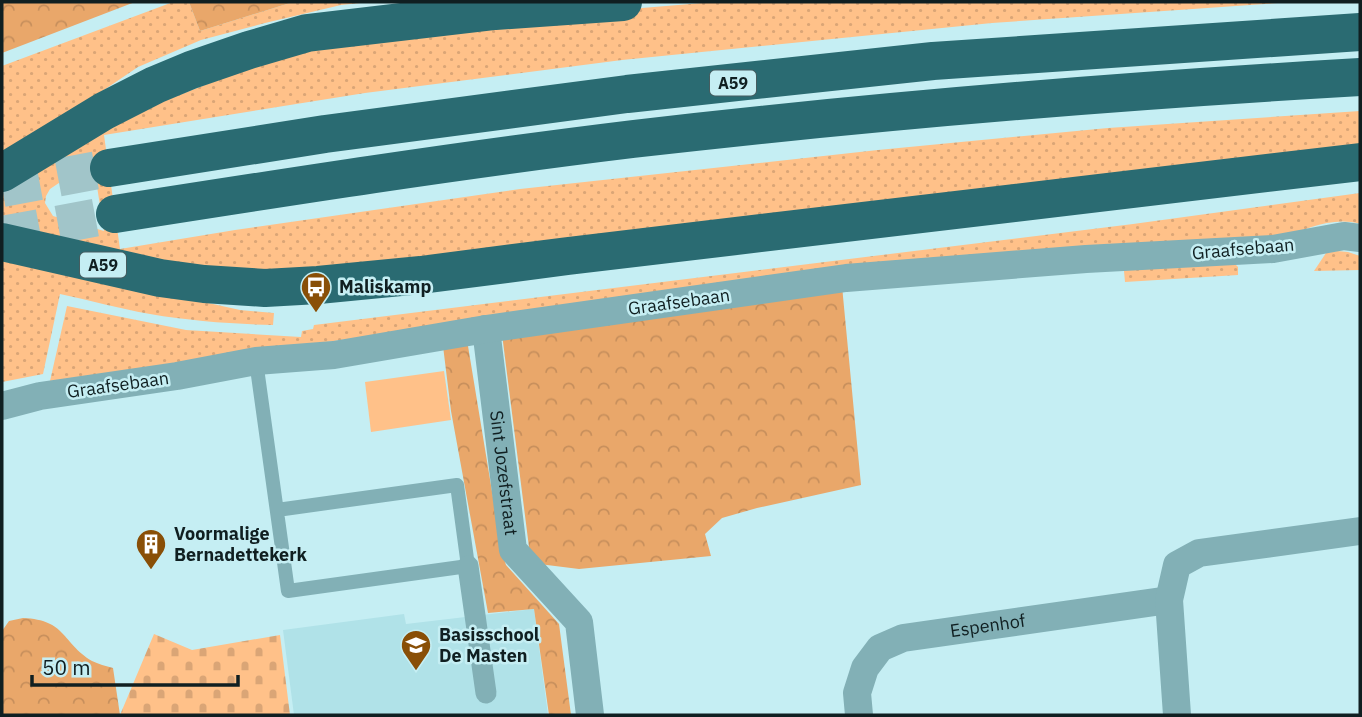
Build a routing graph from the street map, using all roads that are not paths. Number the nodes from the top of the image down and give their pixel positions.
1 (623, 2) edge
2 (1360, 32) edge
3 (1360, 77) edge
4 (1360, 162) edge
5 (109, 168) tunnel mouth
6 (2, 173) edge
7 (115, 214) tunnel mouth
8 (1360, 238) edge
9 (2, 242) edge
10 (485, 329) junction
11 (256, 361) junction
12 (2, 406) edge
13 (277, 510) junction
14 (1360, 531) edge
15 (468, 566) junction
16 (1169, 600) junction
17 (486, 693) dead end
18 (590, 715) edge
19 (859, 715) edge
20 (1177, 715) edge

1 - 6 highway
2 - 5 highway, A59
3 - 7 highway
4 - 9 highway, A59
8 - 10 street, Graafsebaan
10 - 11 street, Graafsebaan
10 - 18 street, Sint Jozefstraat
11 - 12 street, Graafsebaan
11 - 13 lane
13 - 15 lane
13 - 15 lane
14 - 16 street
15 - 17 street
16 - 19 street, Espenhof
16 - 20 street

